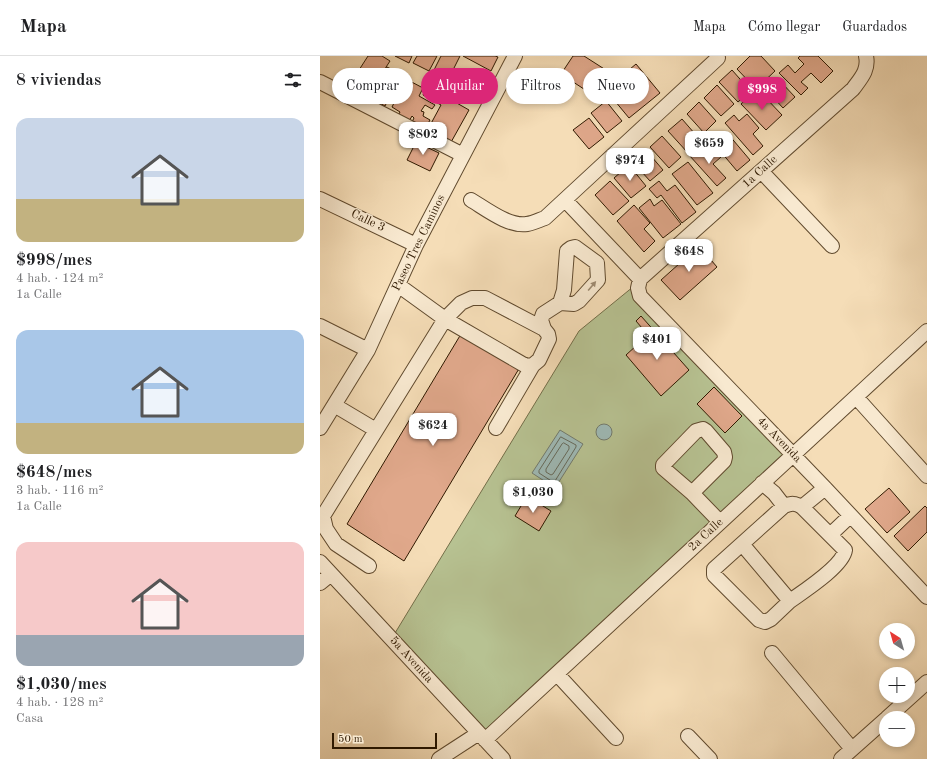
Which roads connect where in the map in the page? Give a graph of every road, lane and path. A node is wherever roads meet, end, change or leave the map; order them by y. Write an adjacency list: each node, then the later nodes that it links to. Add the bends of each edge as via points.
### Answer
1 (515, 56): 5 (street, Paseo Tres Caminos)
2 (718, 58): 9 (street)
3 (870, 59): 6 (street, 1a Calle, via 864,74 853,89)
4 (320, 82): 5 (street)
5 (463, 155): 10 (street, Paseo Tres Caminos)
6 (761, 171): 11 (street); 12 (street, 1a Calle)
7 (320, 199): 10 (street, Calle 3)
8 (471, 200): 9 (street, via 509,222 526,224 545,218)
9 (565, 200): 12 (street)
10 (416, 244): 13 (street, Paseo Tres Caminos)
11 (832, 246)
12 (640, 279): 26 (street, 4a Avenida, via 640,296)
13 (398, 285): 15 (street); 19 (street, Paseo Tres Caminos)
14 (560, 303): 17 (street, via 543,314 541,320)
15 (445, 318): 17 (street, via 461,303 472,298 485,298); 20 (street, via 526,366); 25 (street)
16 (320, 326): 19 (street)
17 (544, 329): 20 (street, via 549,339 539,360)
18 (927, 331): 21 (street, 2a Calle)
19 (368, 350): 22 (street, Paseo Tres Caminos)
20 (533, 365): 24 (street)
21 (856, 397): 26 (street, 2a Calle); 27 (street)
22 (334, 406): 23 (street, Paseo Tres Caminos); 25 (street)
23 (320, 428)
24 (496, 428)
25 (376, 430): 38 (street, via 323,516 326,529 336,544)
26 (793, 454): 28 (street, 2a Calle); 29 (street, 4a Avenida)
27 (927, 476)
28 (762, 483): 31 (street); 34 (street, 2a Calle)
29 (825, 488): 32 (street); 33 (street, 4a Avenida)
30 (692, 493): 30 (street, via 726,457 703,429 696,431 663,468); 34 (street)
31 (784, 506): 32 (street, via 791,503); 36 (street)
32 (802, 507): 35 (street)
33 (850, 516): 35 (street); 41 (street, 4a Avenida)
34 (720, 522): 44 (street, 2a Calle)
35 (831, 534): 42 (street, via 845,550 844,555 837,565)
36 (742, 544): 42 (street); 42 (street, via 714,569 714,575 759,620 765,622)
37 (320, 562): 39 (street, 5a Avenida)
38 (369, 566)
39 (331, 574): 40 (street); 48 (street, 5a Avenida)
40 (320, 583)
41 (927, 598)
42 (790, 602)
43 (772, 653): 51 (street)
44 (557, 674): 48 (street, 2a Calle); 50 (street)
45 (927, 682): 46 (street)
46 (894, 711)
47 (879, 724): 51 (street)
48 (482, 736): 52 (street, 2a Calle); 53 (street, 5a Avenida)
49 (688, 736): 54 (street)
50 (616, 738)
51 (852, 749): 55 (street)
52 (439, 759)
53 (503, 759)
54 (710, 759)
55 (841, 759)

